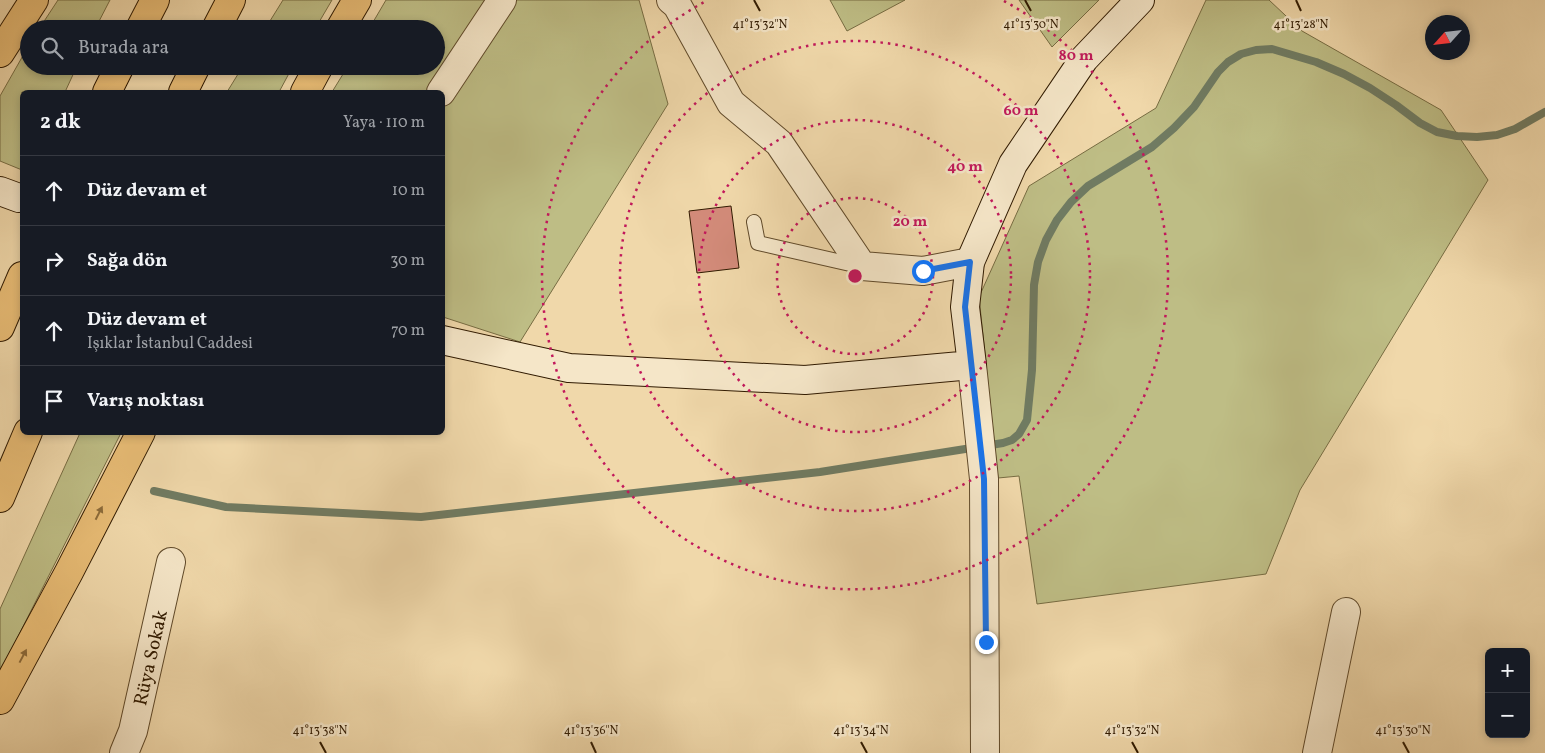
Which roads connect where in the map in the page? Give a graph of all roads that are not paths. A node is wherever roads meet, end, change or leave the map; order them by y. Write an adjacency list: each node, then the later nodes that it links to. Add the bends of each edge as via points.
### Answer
1 (34, 0): 8 (highway)
2 (155, 0): 9 (highway)
3 (231, 0): 10 (highway)
4 (357, 0): 11 (highway)
5 (502, 0): 20 (street)
6 (671, 0): 23 (street, via 730,103 779,143)
7 (1140, 0): 22 (street, via 1084,59 1013,164)
8 (21, 20)
9 (145, 20)
10 (221, 20)
11 (345, 20)
12 (20, 22): 13 (highway)
13 (0, 53)
14 (116, 75): 17 (highway)
15 (192, 75): 18 (highway)
16 (314, 75): 19 (highway)
17 (108, 90)
18 (184, 90)
19 (306, 90)
20 (443, 90)
21 (754, 222): 23 (lane, via 758,243)
22 (970, 262): 23 (street, via 923,271); 27 (street, via 965,307)
23 (862, 266)
24 (20, 281): 25 (highway)
25 (0, 327)
26 (445, 341): 27 (street, via 569,368 805,380)
27 (972, 365): 35 (street, via 984,479)
28 (27, 435): 30 (highway)
29 (139, 435): 33 (highway, one-way to 29)
30 (0, 498)
31 (171, 562): 34 (street, Rüya Sokak, via 133,731)
32 (1346, 612): 36 (street)
33 (0, 700)
34 (124, 753)
35 (985, 753)
36 (1316, 753)

